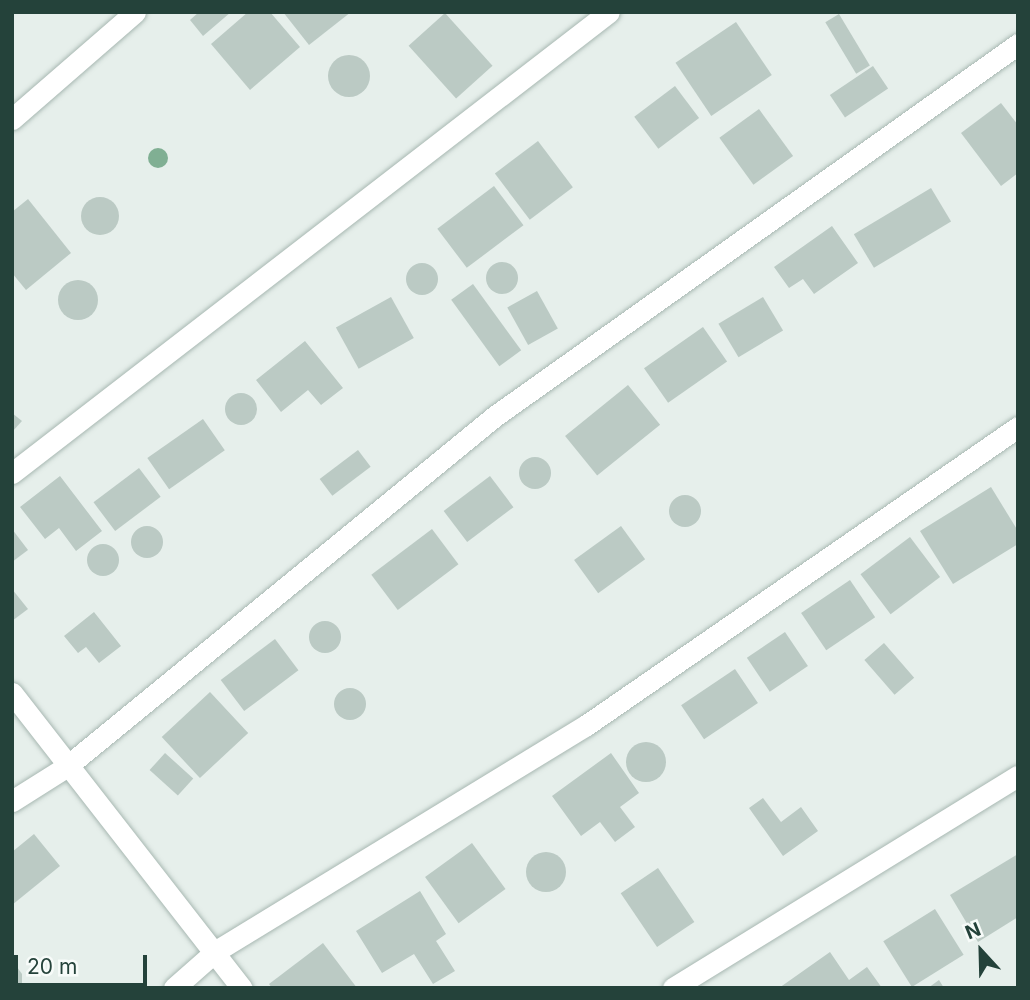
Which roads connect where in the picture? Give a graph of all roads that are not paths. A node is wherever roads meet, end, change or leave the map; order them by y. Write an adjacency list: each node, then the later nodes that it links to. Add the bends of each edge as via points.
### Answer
1 (135, 12): 4 (street)
2 (609, 12): 6 (street)
3 (1018, 44): 8 (street, via 495,416)
4 (12, 119)
5 (1018, 427): 11 (street, via 585,726)
6 (12, 473)
7 (12, 693): 8 (street)
8 (66, 767): 10 (street); 11 (street)
9 (1018, 776): 14 (street)
10 (12, 801)
11 (216, 951): 12 (street); 13 (street)
12 (174, 988)
13 (242, 988)
14 (673, 988)

